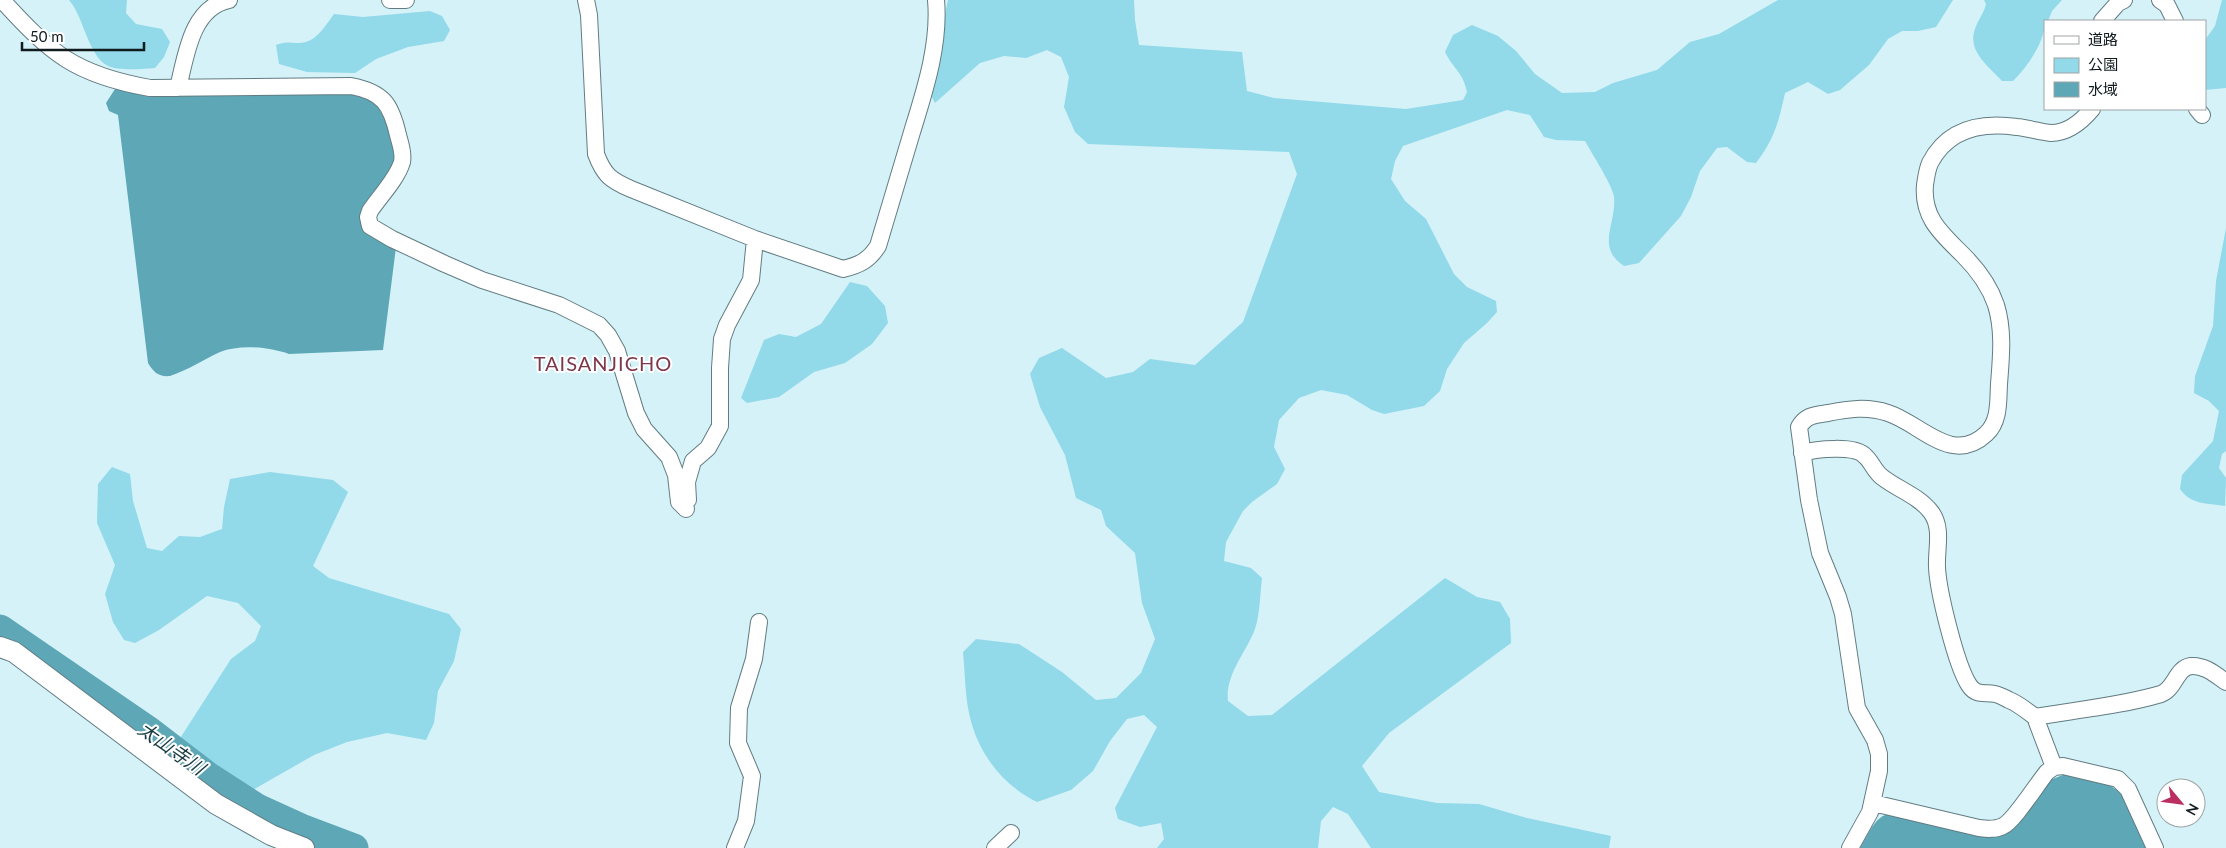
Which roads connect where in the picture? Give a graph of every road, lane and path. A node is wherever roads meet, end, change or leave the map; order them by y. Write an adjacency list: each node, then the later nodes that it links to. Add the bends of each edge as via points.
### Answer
1 (2, 0): 11 (street, via 38,39 76,66 125,84)
2 (229, 0): 11 (street, via 218,2 204,13 194,30)
3 (390, 0): 4 (street)
4 (406, 0)
5 (586, 0): 13 (street, via 596,154 603,172 630,190)
6 (936, 0): 13 (street, via 929,74 878,246 870,258 858,266 843,269)
7 (2124, 0): 9 (street)
8 (2160, 0): 10 (street, via 2167,4)
9 (2103, 20)
10 (2175, 20)
11 (178, 88): 13 (street, via 351,86 368,89 382,99 393,114 402,160 370,211 370,226 445,264 482,280 559,305 598,325 617,351 644,429 669,457 676,475 679,502 686,509 689,470 693,461 708,448 720,426 722,339 751,280)
12 (2091, 110): 14 (street, via 2079,123 2052,133 1996,125 1967,129 1945,142 1930,164 1924,194 1926,209 1934,226 1975,268 1996,305 2002,347 1998,413 1987,433 1977,441 1948,446 1901,418 1886,412 1853,408 1804,420 1799,427)
13 (755, 239)
14 (1802, 453): 18 (street, via 1816,449 1858,451 1865,455 1880,476 1924,504 1932,513 1938,525 1939,585 1963,676 1976,692 2010,700); 20 (street, via 1818,544 1842,614 1857,708 1879,754)
15 (759, 622): 23 (street, via 754,659 739,708 738,743 752,776 746,821)
16 (0, 647): 22 (street, via 14,652 216,804 271,835)
17 (2226, 682): 18 (street, via 2203,668 2191,666 2182,670 2170,689 2163,693)
18 (2034, 717): 19 (street)
19 (2054, 767): 20 (street, via 2012,818 1993,829); 26 (street, via 2074,768 2118,779 2128,789)
20 (1873, 803): 25 (street)
21 (1010, 833): 24 (street)
22 (304, 848)
23 (735, 848)
24 (995, 848)
25 (1850, 848)
26 (2155, 848)

